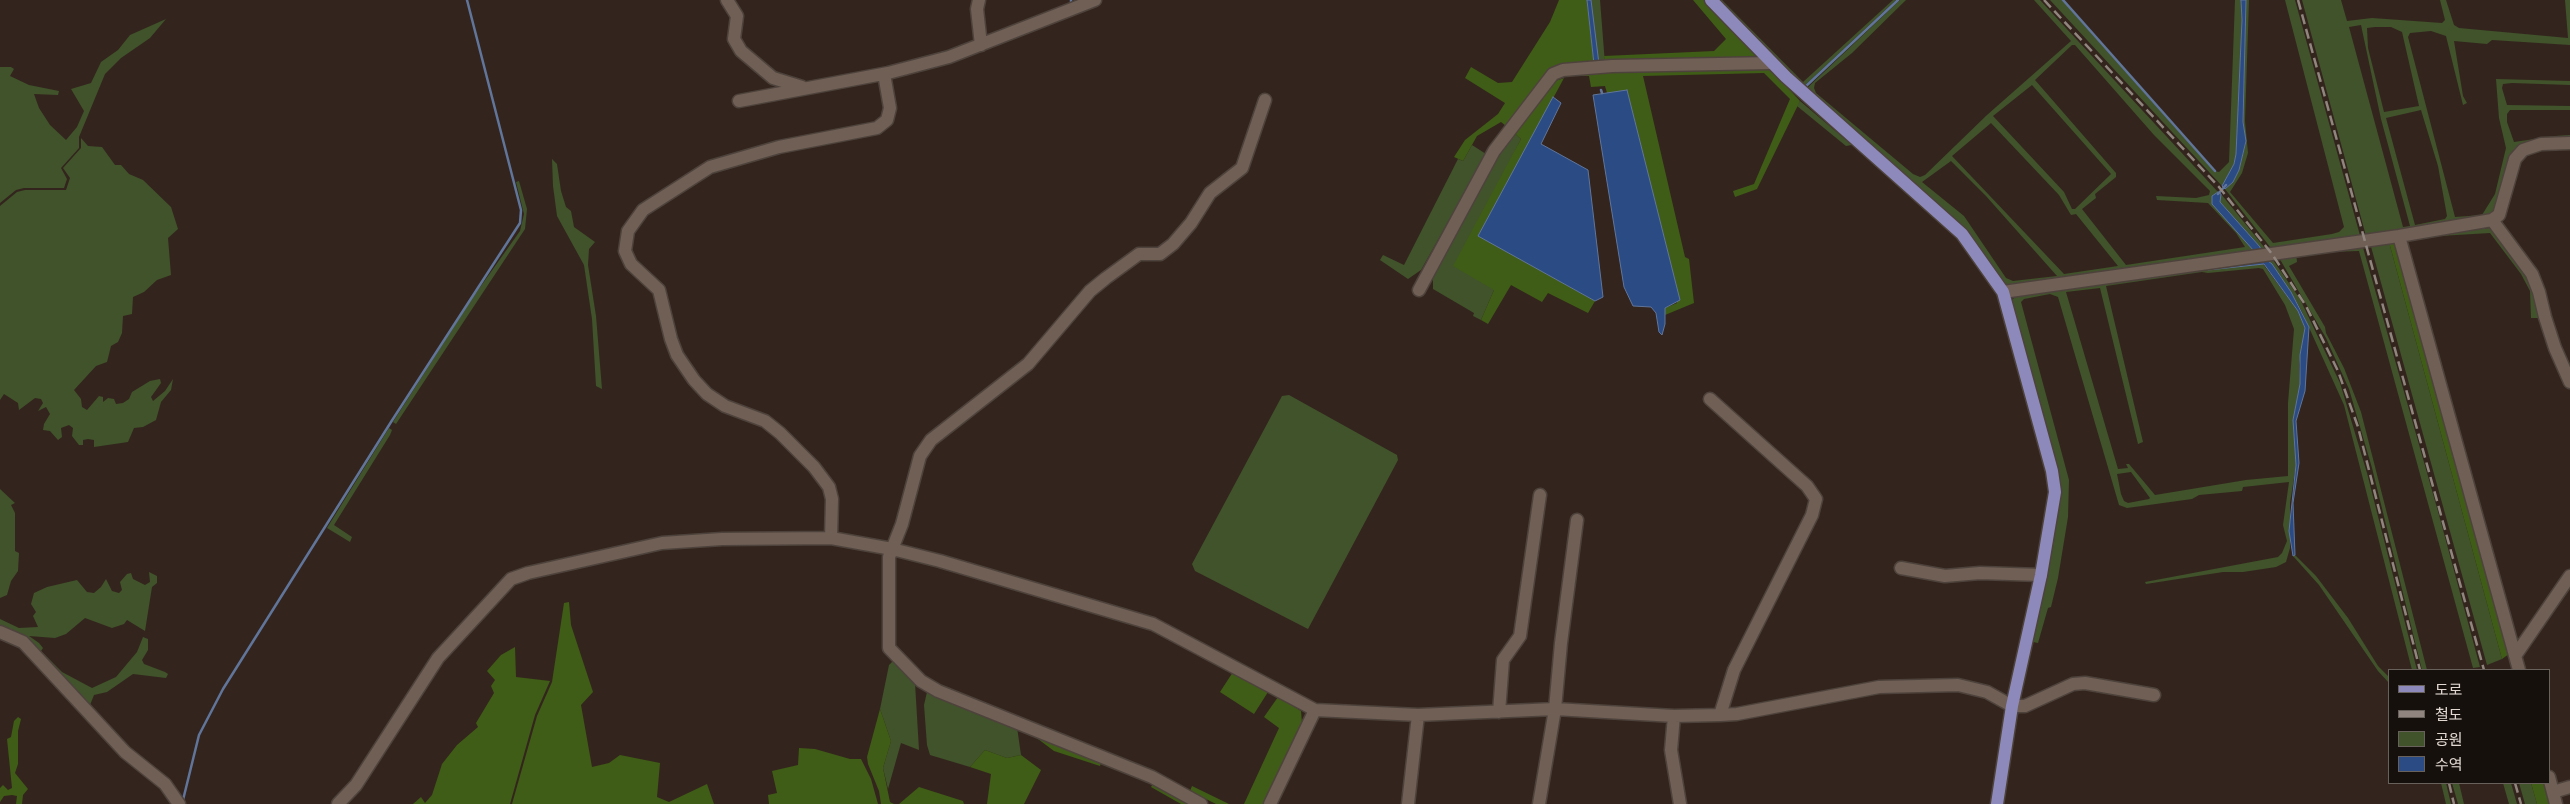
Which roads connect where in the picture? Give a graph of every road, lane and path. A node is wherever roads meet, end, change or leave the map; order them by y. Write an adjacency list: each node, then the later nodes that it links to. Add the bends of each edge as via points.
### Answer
1 (727, 0): 8 (street, via 737,16 734,39 741,51 774,78)
2 (979, 0): 5 (street)
3 (1095, 0): 5 (street)
4 (1711, 0): 6 (main road)
5 (981, 45): 7 (street)
6 (1772, 64): 14 (street, via 1612,66 1563,70 1553,74 1494,151); 15 (main road, via 1962,234)
7 (884, 74): 8 (street); 20 (street, via 890,108 887,120 877,128 778,147 710,167 643,210 628,231 625,251 631,264 658,290 671,339 694,380 725,406 765,421 814,467 829,487 832,499)
8 (806, 88): 10 (street)
9 (1265, 100): 21 (street, via 1242,168 1210,193 1191,224 1173,244 1160,254 1139,254 1106,278 1090,291 1028,364 931,440 920,456)
10 (740, 101)
11 (2570, 144): 12 (street, via 2541,144 2524,150 2515,160 2499,215)
12 (2492, 220): 13 (street); 16 (street, via 2532,274 2544,317)
13 (2399, 236): 15 (street); 26 (street)
14 (1419, 290)
15 (2003, 292): 23 (main road, via 2055,492)
16 (2570, 382)
17 (1710, 399): 34 (street, via 1807,486 1816,498 1812,515 1734,670)
18 (1540, 495): 32 (street, via 1520,636 1504,660)
19 (1577, 520): 31 (street)
20 (831, 538): 21 (street); 40 (street, via 662,543 511,579 438,658 356,785)
21 (892, 549): 30 (street, via 1153,624); 41 (street, via 888,557 887,582 889,648 921,681 938,691 1152,776)
22 (1901, 568): 23 (street, via 1945,576 1980,573)
23 (2041, 575): 29 (main road)
24 (2570, 576): 26 (street)
25 (0, 632): 39 (street, via 23,642 125,752 165,784)
26 (2515, 656): 27 (street)
27 (2519, 669)
28 (2154, 695): 29 (street, via 2085,683 2073,684 2025,706)
29 (2012, 706): 34 (street, via 1987,692 1958,685 1879,688); 46 (main road)
30 (1315, 710): 33 (street); 42 (street)
31 (1555, 710): 32 (street); 35 (street); 44 (street)
32 (1499, 712): 33 (street)
33 (1418, 715): 43 (street)
34 (1720, 715): 35 (street)
35 (1674, 716): 45 (street, via 1671,750)
36 (2550, 781): 38 (street)
37 (2570, 786): 38 (street)
38 (2554, 798)
39 (179, 804)
40 (338, 804)
41 (1200, 804)
42 (1270, 804)
43 (1408, 804)
44 (1539, 804)
45 (1680, 804)
46 (1997, 804)

